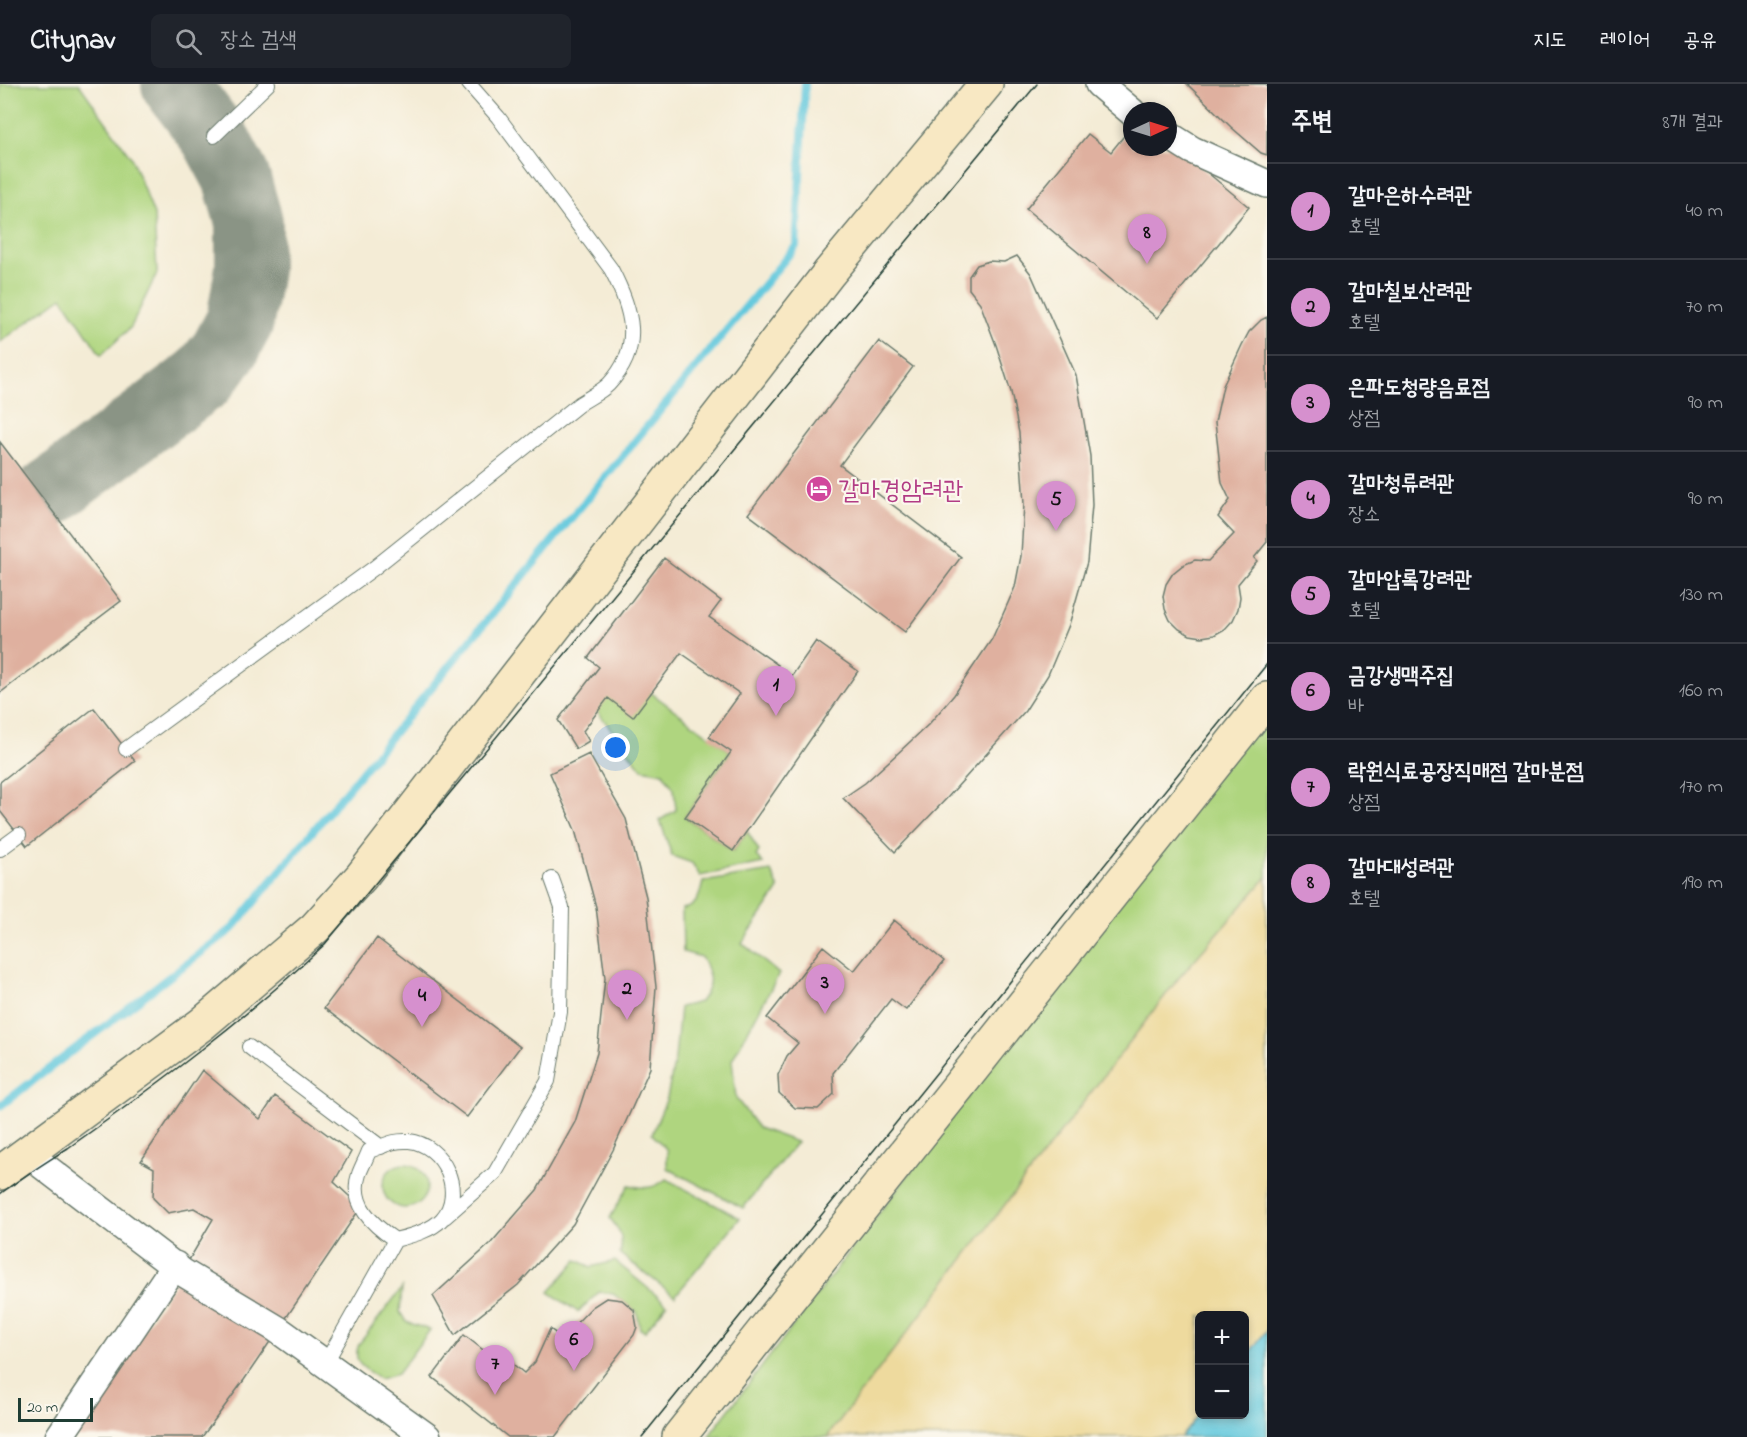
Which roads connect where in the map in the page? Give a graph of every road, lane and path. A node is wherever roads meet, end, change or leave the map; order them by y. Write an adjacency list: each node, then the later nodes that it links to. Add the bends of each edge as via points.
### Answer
1 (268, 84): 6 (lane)
2 (469, 84): 10 (lane, via 498,117 610,269 631,317 625,363 607,386 374,568)
3 (986, 84): 17 (street, via 828,273 361,877 322,919 202,1024)
4 (1099, 84): 5 (street)
5 (1123, 104)
6 (213, 136)
7 (1177, 141): 8 (street)
8 (1267, 183)
9 (1267, 699): 24 (street)
10 (126, 749)
11 (19, 835): 12 (lane)
12 (0, 849)
13 (552, 879): 18 (lane, via 562,907 561,977 560,1012 548,1081 495,1173)
14 (249, 1047): 15 (lane)
15 (381, 1147): 18 (lane, via 388,1142 411,1141 427,1146 439,1156 449,1172 451,1189 449,1206); 19 (lane, via 369,1152 358,1176 361,1207 375,1226)
16 (42, 1165): 20 (street)
17 (0, 1173)
18 (441, 1220): 19 (lane, via 419,1233)
19 (395, 1240): 21 (lane)
20 (175, 1265): 21 (street); 22 (street)
21 (325, 1364): 23 (street)
22 (59, 1437)
23 (428, 1437)
24 (680, 1437)

